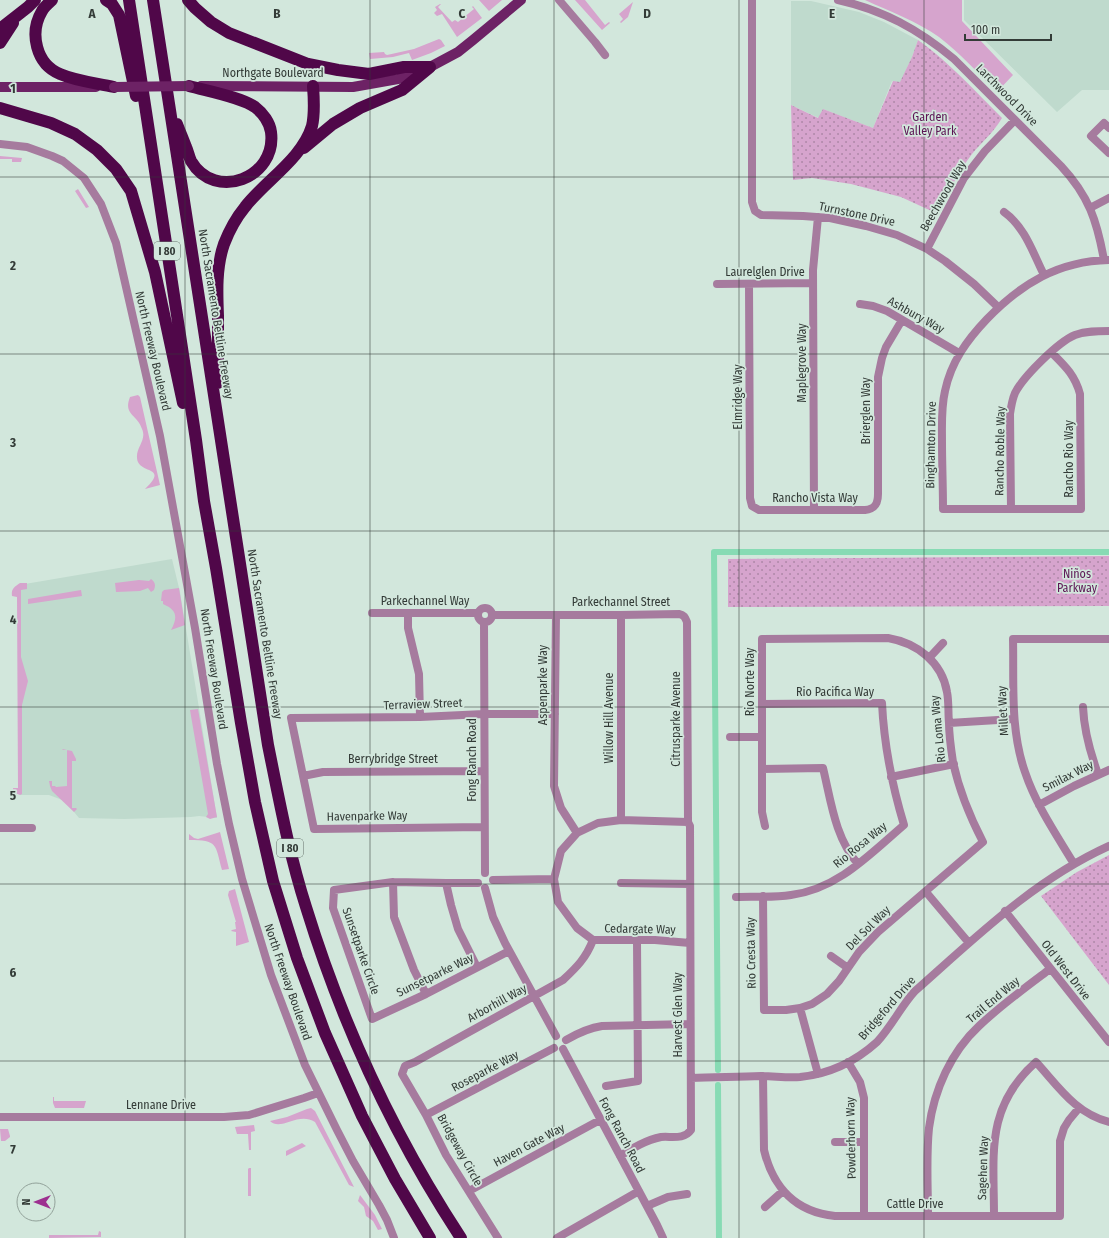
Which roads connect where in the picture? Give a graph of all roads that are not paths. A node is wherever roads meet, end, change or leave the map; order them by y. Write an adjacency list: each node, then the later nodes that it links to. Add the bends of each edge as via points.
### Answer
1 (35, 0): 12 (highway)
2 (52, 0): 20 (highway, via 42,10 36,24 35,39 39,53 47,65 59,74)
3 (106, 0): 32 (highway, via 119,15)
4 (129, 0): 32 (highway, I 80)
5 (153, 0): 21 (highway, North Sacramento Beltline Freeway / I 80)
6 (188, 0): 16 (highway, via 211,22 229,33 308,64 369,74 404,67)
7 (521, 0): 16 (main road, Northgate Boulevard, via 458,52)
8 (559, 0): 15 (street)
9 (752, 0): 31 (street, Turnstone Drive, via 753,208 760,215)
10 (838, 0): 11 (street, Larchwood Drive)
11 (849, 1): 23 (street, Larchwood Drive, via 891,17 932,42 954,59)
12 (18, 16): 13 (highway); 14 (highway)
13 (0, 29)
14 (0, 43)
15 (605, 55)
16 (430, 67): 18 (main road, Northgate Boulevard, via 398,79 374,84); 27 (highway, via 402,90 360,108 333,124)
17 (189, 86): 18 (main road, Northgate Boulevard); 20 (main road, Northgate Boulevard, bridge); 21 (highway, via 245,101 265,116 272,140 270,153 264,164 242,180 227,182 213,180 200,172 191,161)
18 (313, 86): 27 (highway, via 312,125 305,142)
19 (0, 87): 20 (main road, Northgate Boulevard)
20 (114, 87)
21 (169, 105): 45 (highway, North Sacramento Beltline Freeway / I 80)
22 (0, 108): 46 (highway, via 51,123 75,134 97,150 116,169 131,191 155,272)
23 (1015, 120): 29 (street, Larchwood Drive, via 1069,175); 33 (street, Beechwood Way, via 968,173)
24 (1109, 128): 26 (street, via 1104,123 1092,136)
25 (0, 144): 132 (street, North Freeway Boulevard, via 27,147 52,156 63,161 84,178 101,204 116,243 160,436 217,764 237,859 273,980 296,1043)
26 (1109, 154)
27 (294, 156): 45 (highway, via 245,206 224,245 217,289)
28 (1109, 198): 29 (street)
29 (1090, 208): 34 (street, Larchwood Drive)
30 (1004, 212): 35 (street, via 1022,231)
31 (818, 217): 33 (street, Turnstone Drive, via 846,221 897,235); 38 (street, Maplegrove Way)
32 (166, 239): 46 (highway, I 80)
33 (927, 250): 40 (street, Turnstone Drive, via 960,272)
34 (1106, 260): 35 (street, Binghamton Drive, via 1086,262)
35 (1044, 275): 40 (street, Binghamton Drive, via 1016,292)
36 (716, 284): 37 (street, Laurelglen Drive)
37 (750, 284): 38 (street, Laurelglen Drive); 48 (street, Elmridge Way, via 750,498)
38 (813, 284): 51 (street, Maplegrove Way)
39 (860, 304): 41 (street, Ashbury Way, via 878,307)
40 (998, 307): 44 (street, Binghamton Drive, via 972,334)
41 (902, 320): 44 (street, Ashbury Way); 47 (street, Brierglen Way, via 886,347 878,372 878,503)
42 (1109, 331): 43 (street, Rancho Roble Way, via 1077,335 1061,343)
43 (1052, 352): 50 (street, Rancho Roble Way, via 1019,386 1012,402); 50 (street, Rancho Rio Way, via 1070,371 1080,394 1081,509)
44 (959, 353): 49 (street, Binghamton Drive, via 948,378 943,404)
45 (219, 426): 153 (highway, North Sacramento Beltline Freeway / I 80, via 268,745 284,827 306,906 332,985 363,1061 400,1136)
46 (204, 502): 152 (highway, I 80, via 255,802 274,881 295,951 325,1033 362,1116)
47 (875, 506): 51 (street, Rancho Vista Way, via 865,510)
48 (755, 508): 51 (street, Rancho Vista Way)
49 (943, 509): 50 (street, Rancho Rio Way)
50 (1011, 509)
51 (814, 510)
52 (478, 613): 54 (street, Parkechannel Way); 55 (street, via 484,607 490,610); 59 (street, via 480,620)
53 (372, 614): 54 (street, Parkechannel Way)
54 (408, 614): 67 (street, via 408,628 419,674)
55 (492, 615): 56 (street); 59 (street)
56 (556, 615): 57 (street, Parkechannel Street); 66 (street, Aspenparke Way)
57 (621, 615): 58 (street, Parkechannel Street, via 679,614); 81 (street, Willow Hill Avenue)
58 (685, 617): 82 (street, Citrusparke Avenue, via 688,622)
59 (484, 622): 65 (street, Fong Ranch Road)
60 (1109, 639): 69 (street, Millet Way, via 1013,639)
61 (943, 643): 62 (street)
62 (929, 658): 63 (street, Rio Norte Way, via 914,646 888,638 762,639); 70 (street, Rio Loma Way, via 945,683)
63 (762, 704): 72 (street, Rio Norte Way); 79 (street, Rio Pacifica Way, via 882,704)
64 (1083, 707): 77 (street, via 1088,747)
65 (484, 714): 66 (street, Terraview Street); 67 (street, Terraview Street); 76 (street, Fong Ranch Road)
66 (555, 714): 87 (street, Aspenparke Way, via 554,786 560,808)
67 (420, 717): 68 (street, Terraview Street)
68 (292, 718): 78 (street, Havenparke Way)
69 (1014, 719): 70 (street); 80 (street, Millet Way, via 1022,764)
70 (949, 723): 73 (street, Rio Loma Way)
71 (730, 737): 72 (street)
72 (762, 737): 74 (street, Rio Norte Way)
73 (954, 764): 79 (street); 88 (street, Rio Loma Way, via 961,793)
74 (762, 768): 83 (street, Rio Norte Way, via 762,812); 90 (street, via 823,768 839,832 847,850)
75 (1109, 770): 77 (street, Smilax Way)
76 (484, 771): 78 (street, Berrybridge Street, via 323,772); 84 (street, Fong Ranch Road)
77 (1098, 774): 80 (street, Smilax Way)
78 (304, 776): 84 (street, Havenparke Way, via 314,829)
79 (891, 777): 90 (street, Rio Rosa Way, via 904,825)
80 (1039, 805): 91 (street, Millet Way)
81 (621, 820): 82 (street); 87 (street, via 598,823)
82 (688, 822): 99 (street, Harvest Glen Way)
83 (765, 826)
84 (484, 827): 92 (street, Fong Ranch Road)
85 (0, 828): 86 (street)
86 (32, 828)
87 (577, 833): 93 (street, via 561,851)
88 (983, 842): 101 (street, Del Sol Way)
89 (1109, 846): 91 (street, Bridgeford Drive)
90 (858, 864): 102 (street, Rio Rosa Way, via 837,880 814,890 790,896)
91 (1074, 864): 104 (street, Bridgeford Drive)
92 (485, 873): 94 (street); 97 (street, via 479,878)
93 (554, 879): 94 (street); 105 (street, Cedargate Way, via 558,902 577,928)
94 (493, 880): 100 (street, via 490,887)
95 (393, 882): 96 (street); 114 (street, via 394,917); 118 (street, Sunsetparke Circle, via 334,890 333,908)
96 (446, 883): 97 (street); 111 (street, via 458,929)
97 (478, 883): 100 (street)
98 (620, 883): 99 (street)
99 (690, 884): 107 (street, Harvest Glen Way)
100 (485, 888): 109 (street, via 493,917)
101 (926, 892): 108 (street); 112 (street, Del Sol Way, via 878,932)
102 (763, 896): 103 (street, Rio Rosa Way); 117 (street, Rio Cresta Way)
103 (736, 897)
104 (1005, 912): 108 (street, Bridgeford Drive); 113 (street, Old West Drive)
105 (593, 940): 106 (street, Cedargate Way); 115 (street, Arborhill Way, via 579,966 563,980)
106 (637, 941): 107 (street, Cedargate Way); 120 (street)
107 (690, 943): 119 (street, Harvest Glen Way)
108 (969, 943): 126 (street, Bridgeford Drive, via 912,994 876,1042)
109 (509, 951): 111 (street, Sunsetparke Way); 115 (street)
110 (831, 956): 112 (street)
111 (477, 967): 114 (street, Sunsetparke Way)
112 (848, 968): 116 (street, Del Sol Way, via 827,994)
113 (1050, 969): 123 (street, Old West Drive); 148 (street, Trail End Way, via 978,1026 959,1050 944,1076 929,1128)
114 (426, 994): 118 (street, Sunsetparke Way)
115 (534, 996): 121 (street); 127 (street, Arborhill Way, via 405,1066)
116 (800, 1008): 117 (street, Del Sol Way); 128 (street)
117 (764, 1010)
118 (372, 1018)
119 (690, 1024): 120 (street); 130 (street, Harvest Glen Way)
120 (638, 1026): 122 (street, via 602,1026 581,1032); 131 (street, via 638,1081)
121 (556, 1036): 122 (street, via 562,1036); 124 (street, via 552,1042)
122 (566, 1040): 125 (street)
123 (1109, 1042)
124 (554, 1048): 125 (street); 134 (street, Roseparke Way)
125 (563, 1049): 136 (street, Fong Ranch Road)
126 (848, 1062): 128 (street, Bridgeford Drive); 139 (street, Powderhorn Way, via 860,1082 864,1098)
127 (402, 1074): 134 (street, Bridgeway Circle)
128 (818, 1074): 129 (street, Bridgeford Drive, via 800,1077)
129 (763, 1076): 130 (street, Bridgeford Drive); 143 (street, Cattle Drive, via 764,1150 771,1173)
130 (691, 1078): 140 (street, Harvest Glen Way, via 691,1130 688,1134 651,1140)
131 (606, 1086)
132 (318, 1092): 135 (street, Lennane Drive, via 249,1115); 151 (street, North Freeway Boulevard, via 385,1215)
133 (1078, 1108): 137 (street, Sagehen Way); 149 (street, Cattle Drive, via 1064,1128 1060,1141 1060,1216); 149 (street, Sagehen Way, via 1036,1062 1020,1078 1002,1109 995,1132)
134 (426, 1115): 141 (street, Bridgeway Circle, via 446,1155)
135 (0, 1117)
136 (600, 1120): 140 (street, Fong Ranch Road); 141 (street, Haven Gate Way)
137 (1109, 1122)
138 (835, 1142): 139 (street)
139 (864, 1142): 147 (street, Powderhorn Way)
140 (620, 1156): 142 (street, Fong Ranch Road)
141 (469, 1191): 154 (street, Bridgeway Circle)
142 (639, 1191): 145 (street, Fong Ranch Road); 155 (street)
143 (783, 1191): 146 (street); 147 (street, Cattle Drive, via 798,1203 816,1212 835,1216)
144 (687, 1194): 145 (street, via 668,1197)
145 (647, 1206): 150 (street, Fong Ranch Road)
146 (766, 1207)
147 (864, 1216): 148 (street, Cattle Drive)
148 (928, 1216): 149 (street, Cattle Drive)
149 (994, 1216)
150 (663, 1236)
151 (394, 1238)
152 (430, 1238)
153 (461, 1238)
154 (498, 1238)
155 (557, 1238)

